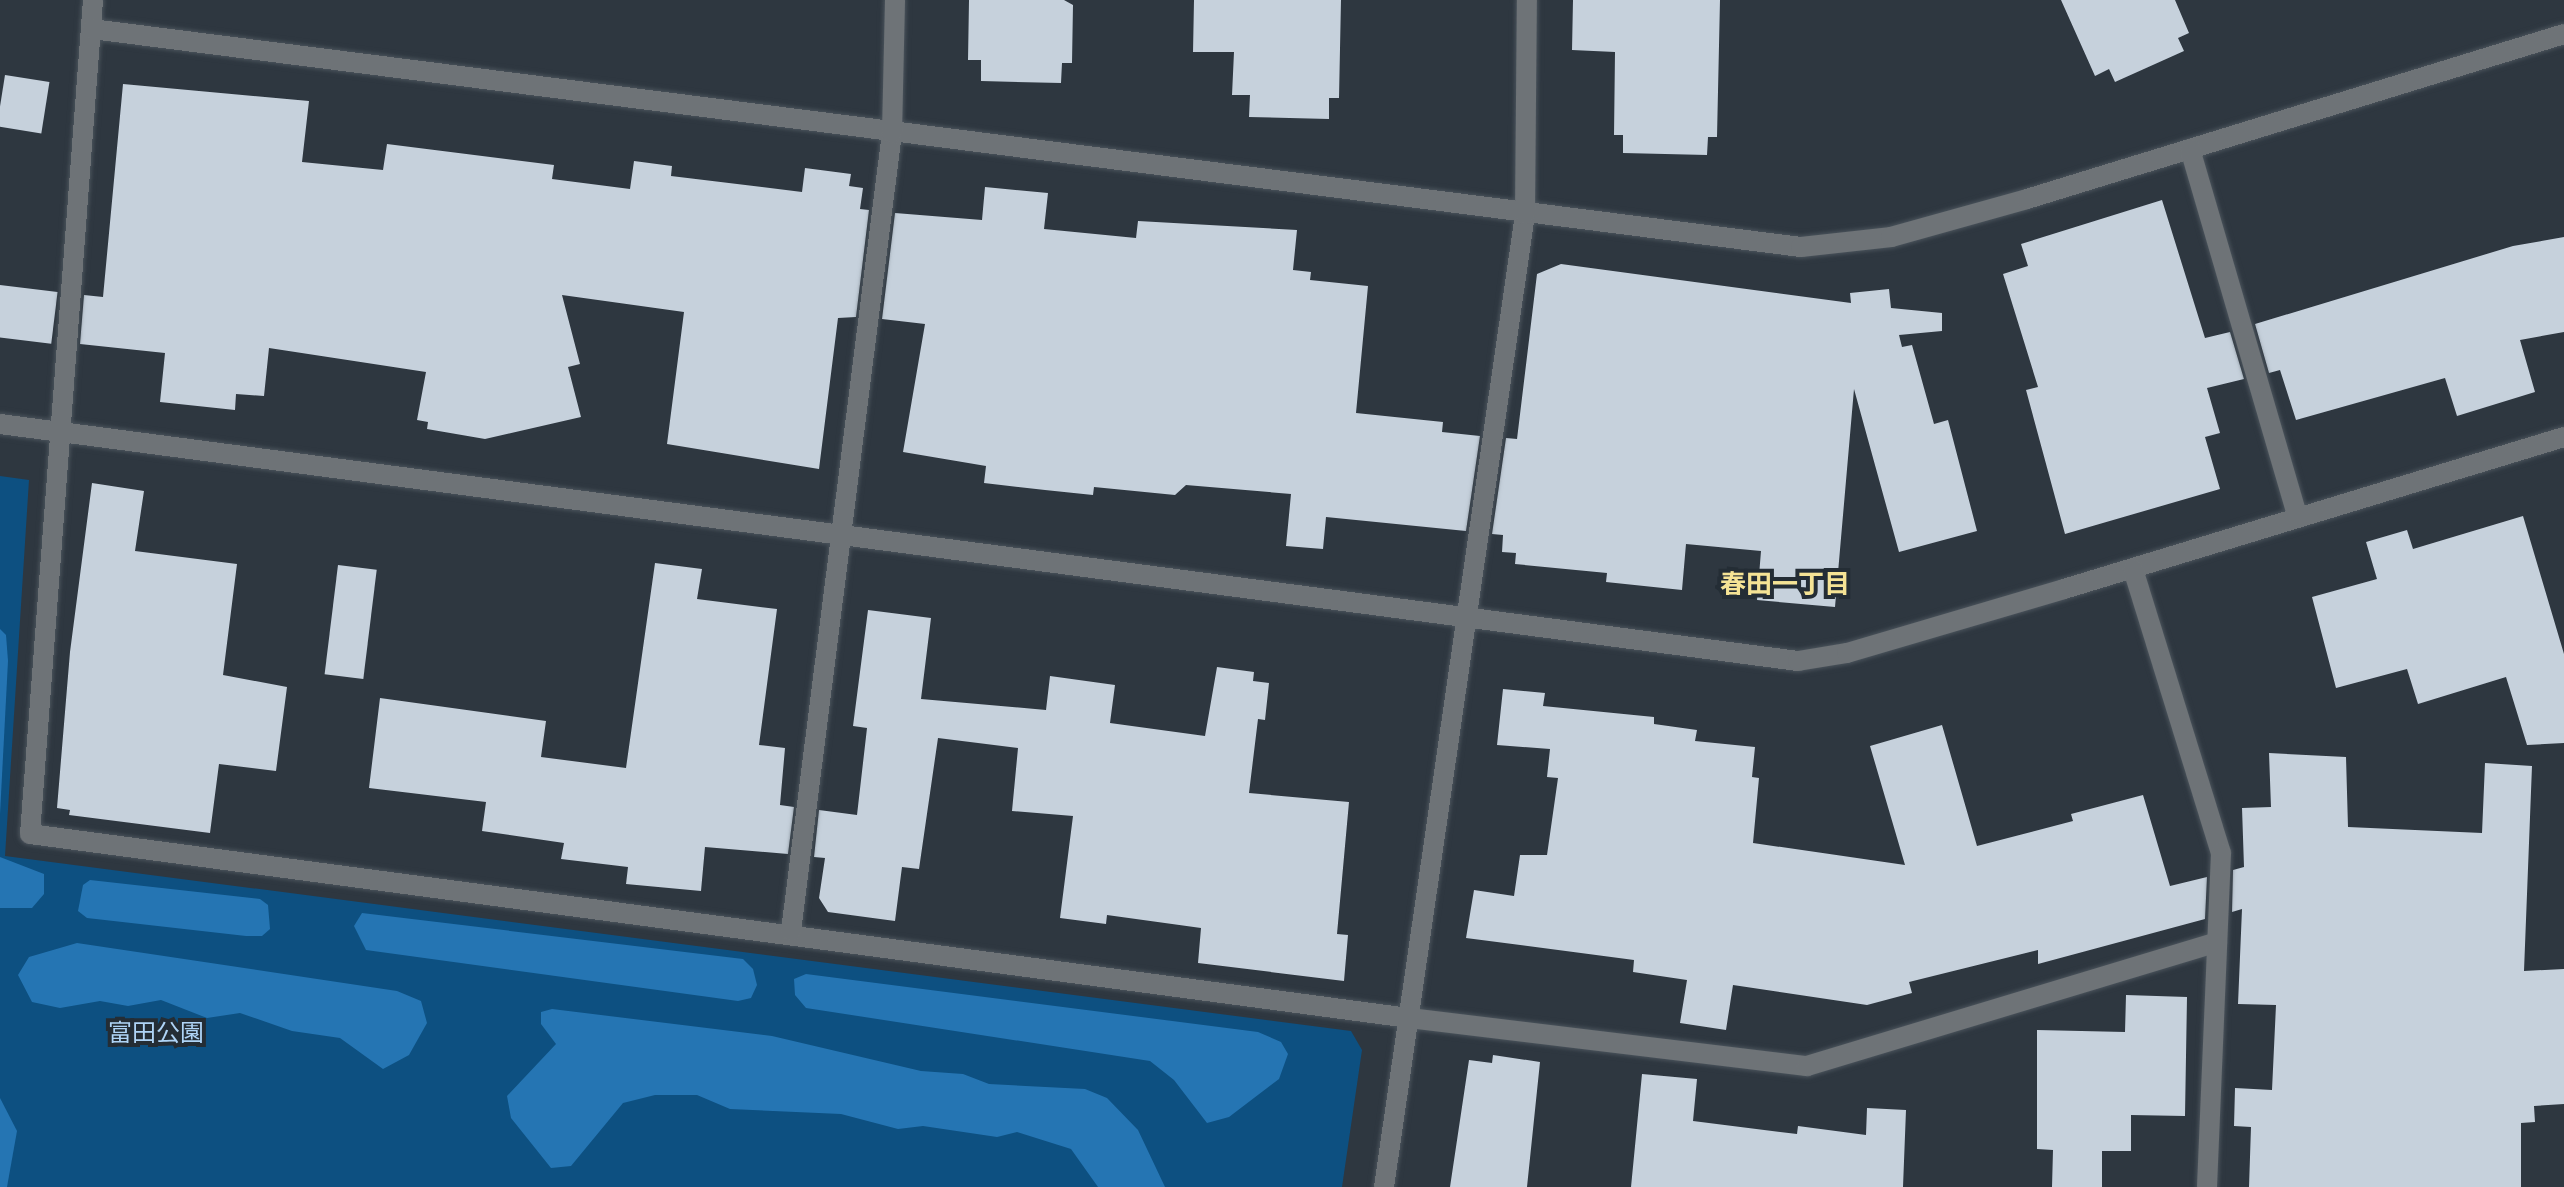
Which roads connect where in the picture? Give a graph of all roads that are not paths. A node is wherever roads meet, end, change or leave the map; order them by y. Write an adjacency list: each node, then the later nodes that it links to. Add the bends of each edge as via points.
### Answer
1 (93, 0): 4 (street)
2 (895, 0): 6 (street)
3 (1527, 0): 8 (street)
4 (92, 29): 6 (street); 10 (street)
5 (2564, 34): 7 (street)
6 (892, 133): 8 (street); 13 (street)
7 (2190, 149): 8 (street, via 1891,237 1801,247); 12 (street)
8 (1525, 214): 15 (street)
9 (0, 424): 10 (street)
10 (60, 433): 13 (street); 16 (street, via 30,834)
11 (2562, 445): 12 (street)
12 (2297, 516): 14 (street)
13 (842, 534): 15 (street); 16 (street)
14 (2133, 569): 15 (street, via 1847,653 1798,661); 17 (street, via 2221,853)
15 (1467, 620): 18 (street)
16 (791, 931): 18 (street)
17 (2217, 942): 18 (street, via 1807,1066); 20 (street)
18 (1409, 1018): 19 (street)
19 (1384, 1187)
20 (2207, 1187)

